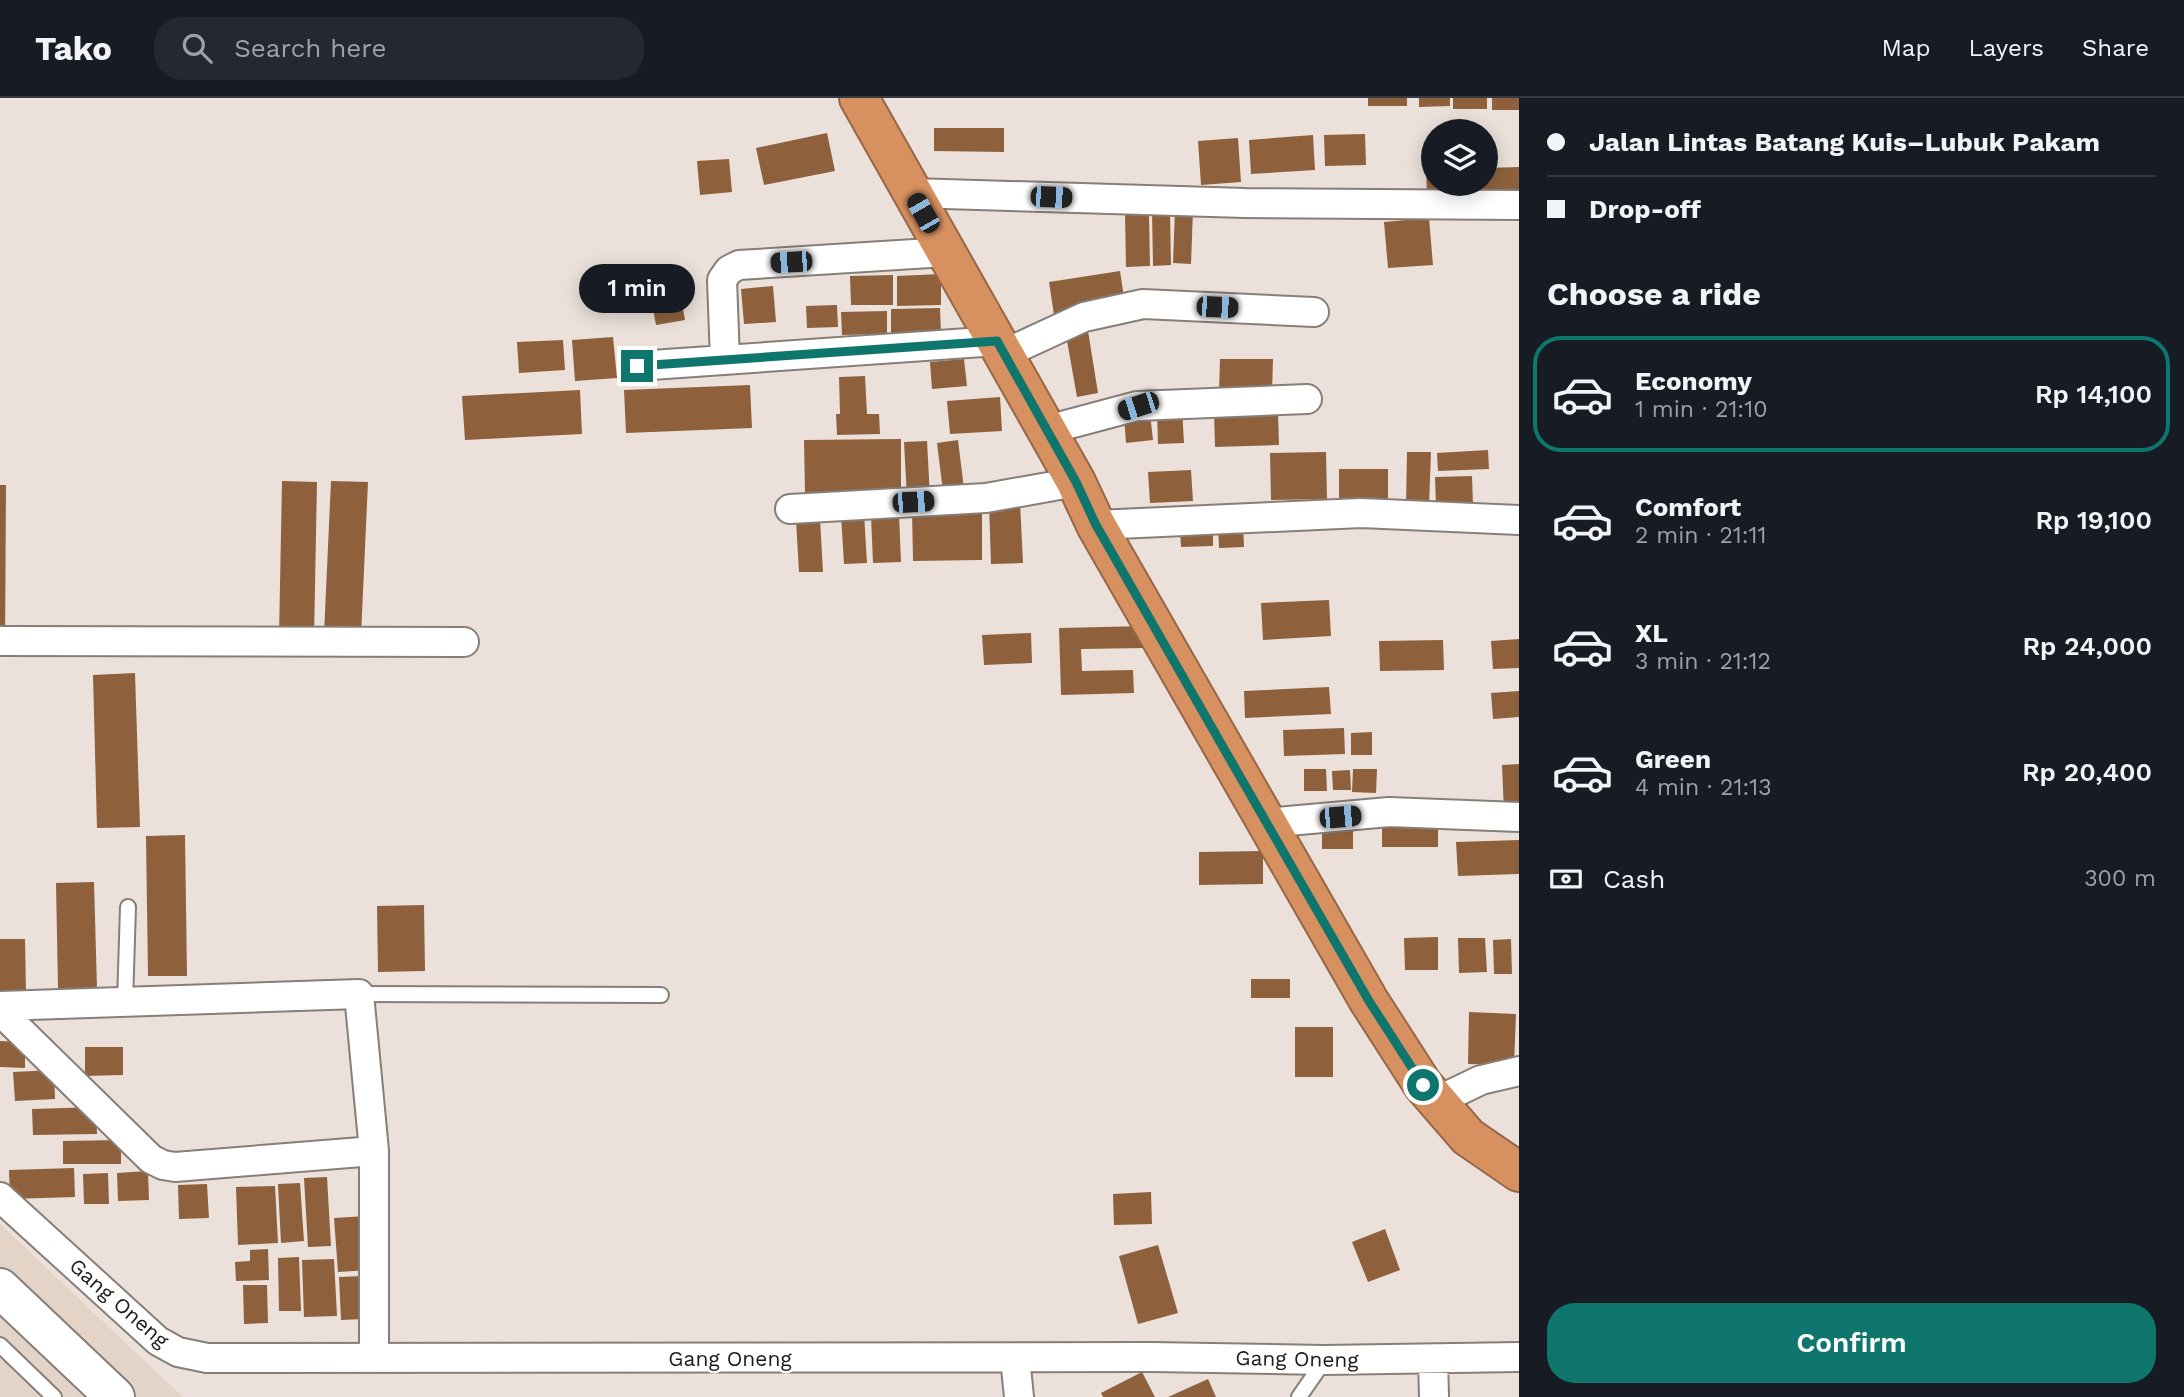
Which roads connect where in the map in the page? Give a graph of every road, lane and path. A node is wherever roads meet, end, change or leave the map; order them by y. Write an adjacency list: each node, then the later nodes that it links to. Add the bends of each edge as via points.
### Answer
1 (859, 98): 2 (highway)
2 (912, 193): 3 (street); 4 (highway)
3 (1519, 205)
4 (946, 252): 6 (highway); 7 (street, via 739,265 722,280)
5 (1314, 312): 6 (street, via 1143,304 1084,317)
6 (1000, 347): 7 (street); 10 (highway)
7 (725, 360): 8 (street)
8 (637, 366)
9 (1307, 399): 10 (street, via 1138,406)
10 (1047, 430): 11 (highway)
11 (1076, 482): 12 (street, via 986,498); 14 (highway)
12 (790, 509)
13 (1519, 520): 14 (street, via 1361,513)
14 (1096, 525): 18 (highway)
15 (0, 640): 16 (street)
16 (464, 642)
17 (1519, 817): 18 (street, via 1389,813)
18 (1266, 823): 25 (highway, via 1369,1001)
19 (128, 907): 22 (lane)
20 (359, 994): 21 (lane); 22 (street); 26 (street)
21 (662, 995)
22 (125, 1002): 23 (street)
23 (0, 1009): 26 (street, via 151,1159 163,1165)
24 (1519, 1071): 25 (street, via 1481,1080)
25 (1437, 1101): 27 (highway, via 1468,1137)
26 (374, 1151): 31 (street)
27 (1519, 1172)
28 (0, 1197): 31 (street, Gang Oneng, via 158,1342 178,1352 207,1358)
29 (0, 1288): 37 (street)
30 (0, 1345): 36 (lane)
31 (374, 1357): 33 (street, Gang Oneng)
32 (1519, 1357): 34 (street, Gang Oneng)
33 (1015, 1358): 35 (street, Gang Oneng); 38 (street)
34 (1433, 1359): 35 (street, Gang Oneng); 40 (street)
35 (1324, 1360): 39 (lane)
36 (54, 1397)
37 (115, 1397)
38 (1019, 1397)
39 (1299, 1397)
40 (1434, 1397)

